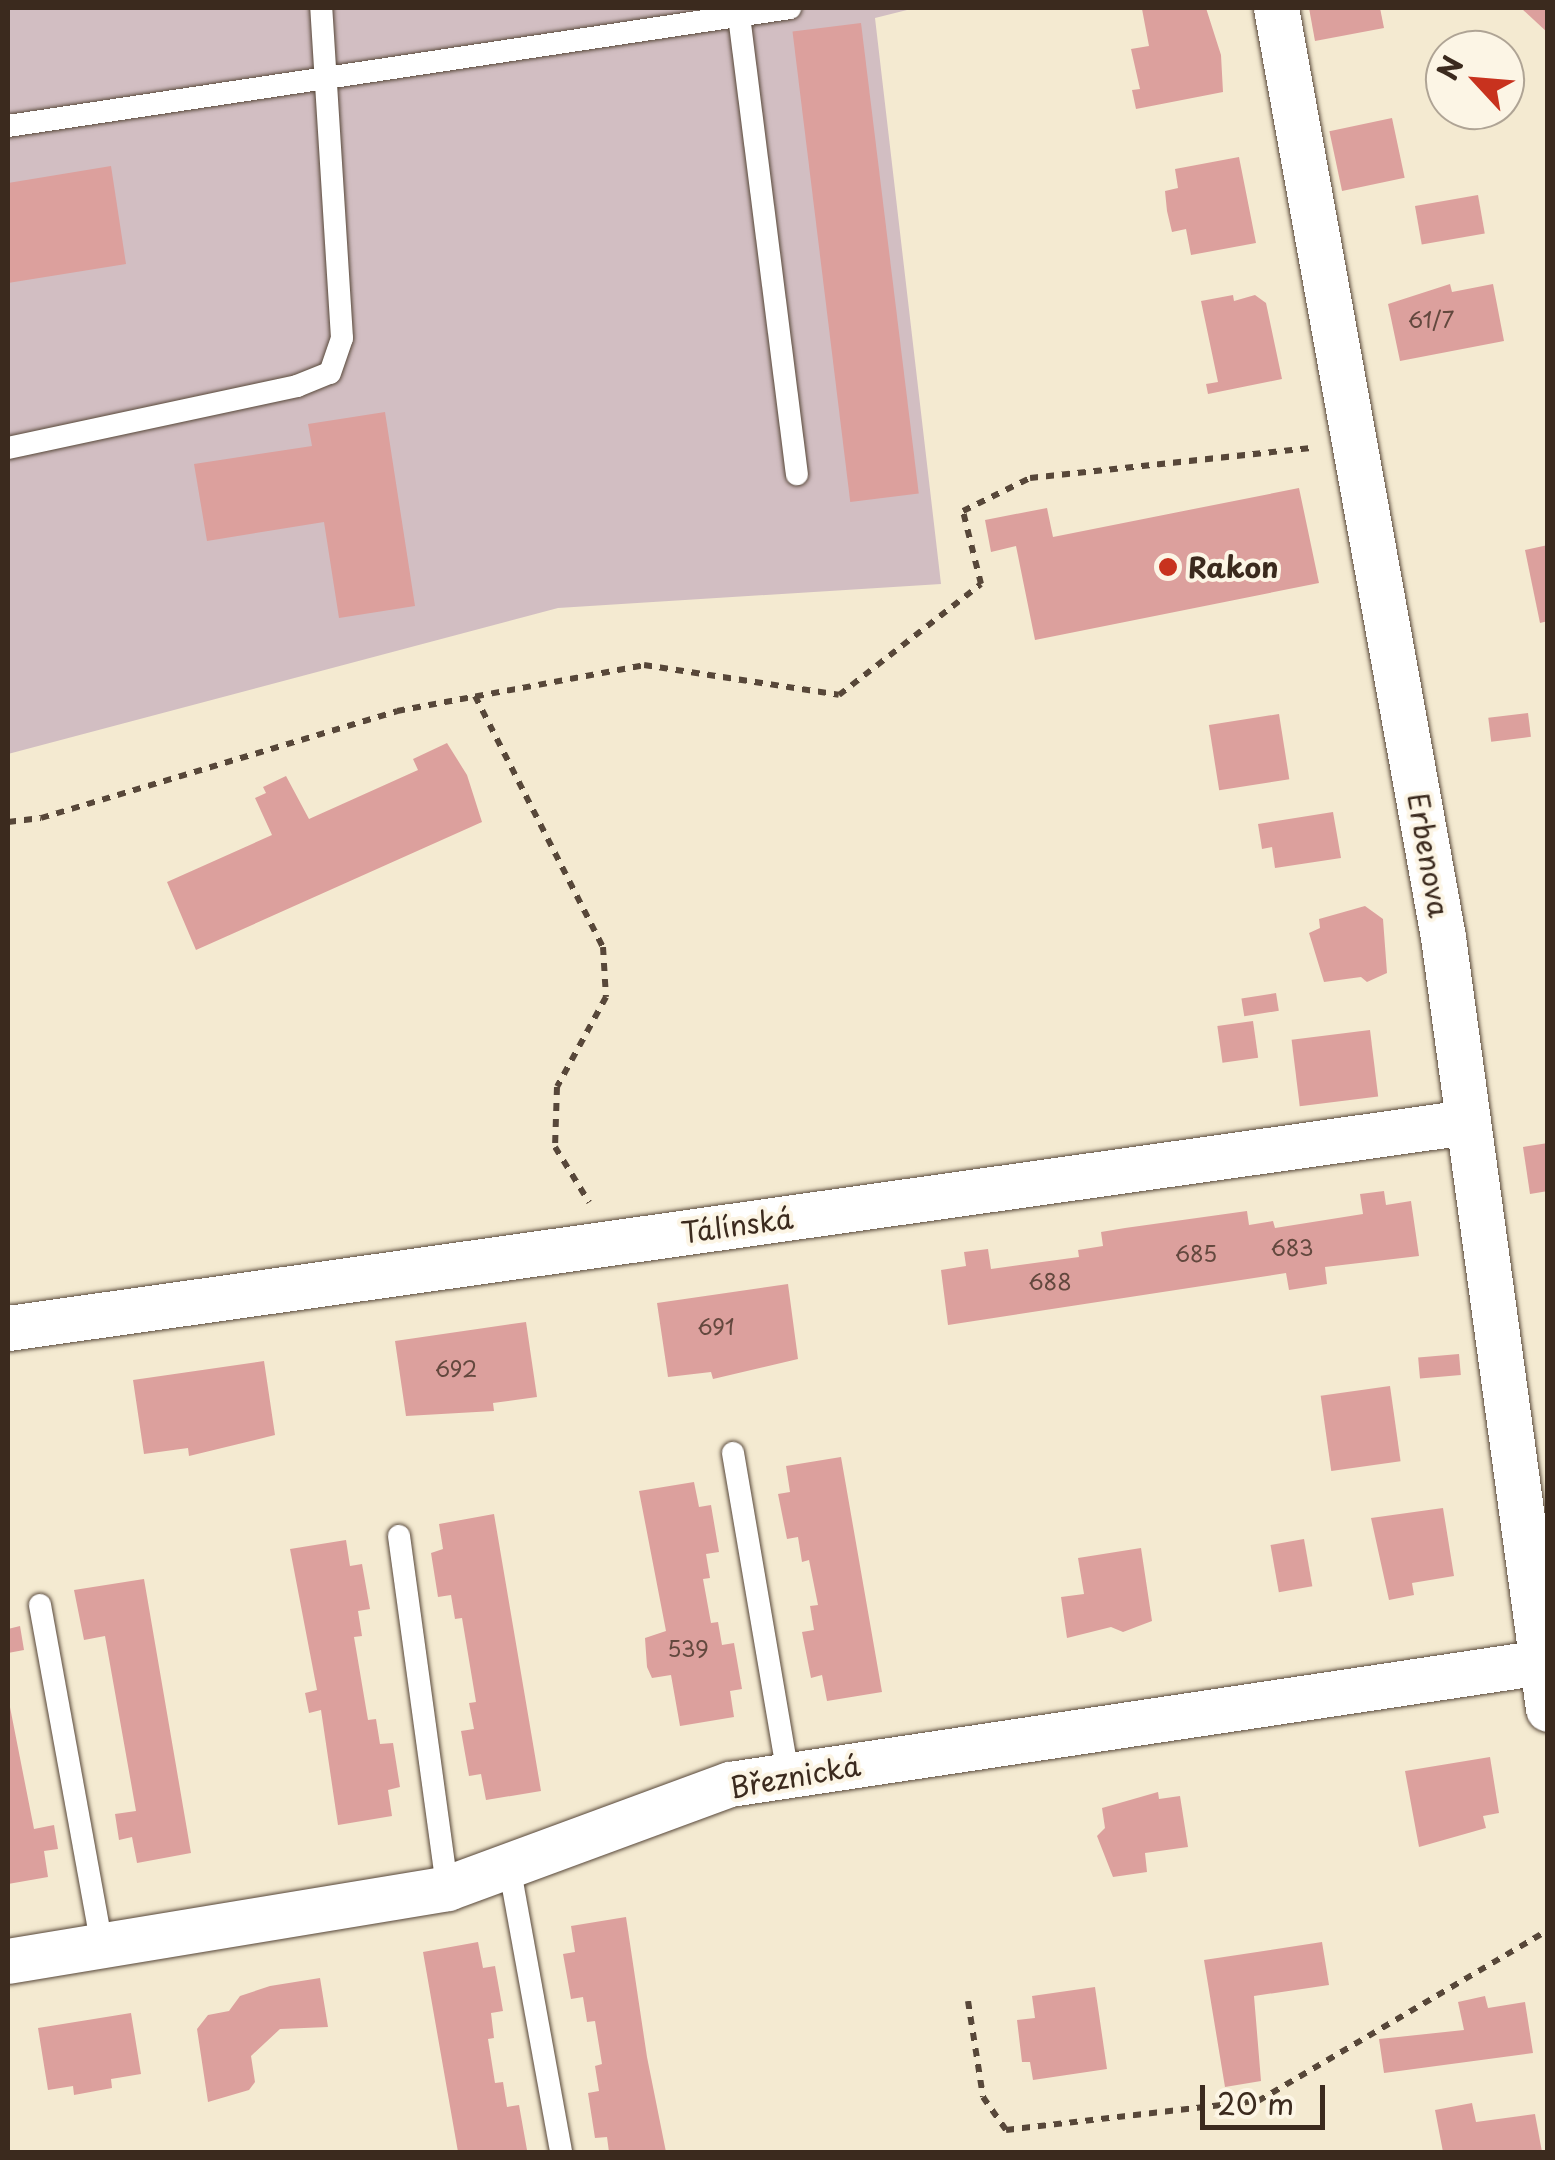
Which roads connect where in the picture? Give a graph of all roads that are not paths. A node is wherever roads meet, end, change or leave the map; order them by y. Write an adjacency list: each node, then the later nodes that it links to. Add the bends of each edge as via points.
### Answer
1 (320, 8): 5 (lane)
2 (790, 8): 4 (lane)
3 (1276, 8): 9 (street, Erbenova, via 1358,444)
4 (739, 11): 5 (lane); 8 (lane)
5 (326, 78): 6 (lane); 7 (lane, via 342,338 330,372 298,386)
6 (8, 126)
7 (8, 448)
8 (798, 474)
9 (1467, 1122): 10 (street, Tálínská); 14 (street, Erbenova)
10 (8, 1328)
11 (732, 1454): 16 (lane)
12 (399, 1536): 18 (lane)
13 (40, 1605): 19 (lane)
14 (1543, 1660): 15 (street, Erbenova); 16 (street, Březnická)
15 (1548, 1709)
16 (788, 1775): 17 (street, Březnická, via 730,1784)
17 (509, 1865): 18 (street, Březnická); 21 (lane)
18 (448, 1888): 19 (street, Březnická)
19 (102, 1945): 20 (street, Březnická)
20 (8, 1961)
21 (561, 2152)

